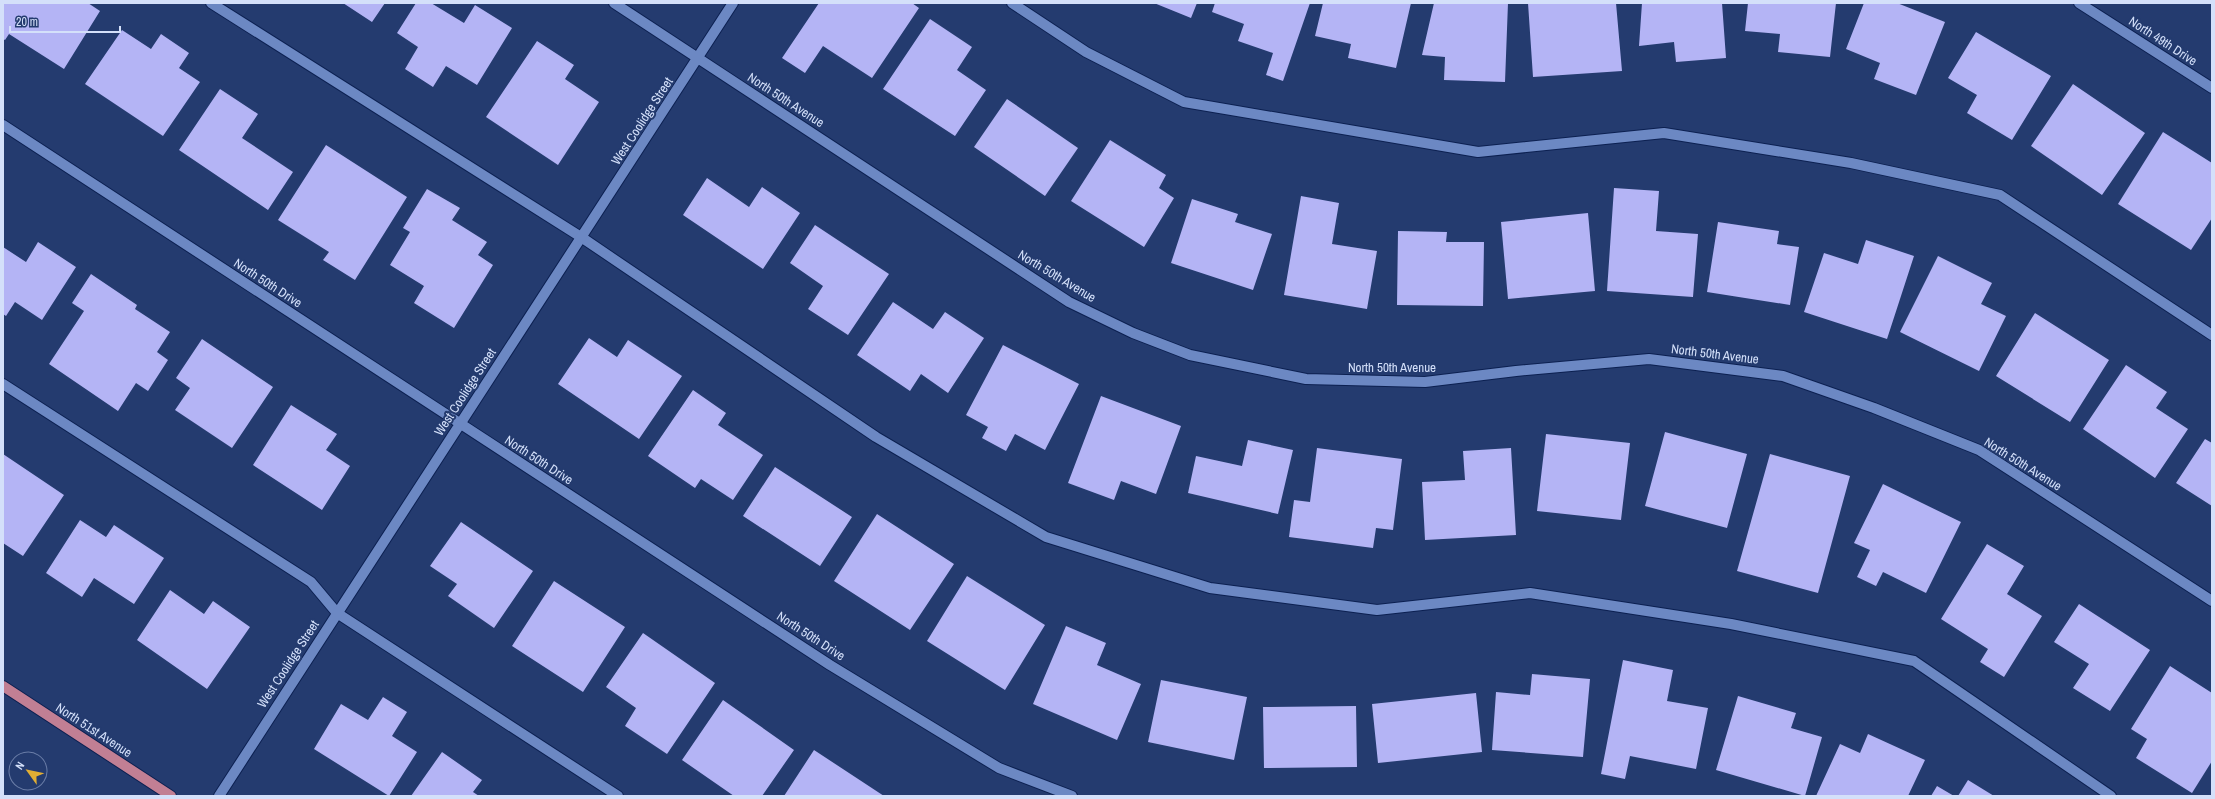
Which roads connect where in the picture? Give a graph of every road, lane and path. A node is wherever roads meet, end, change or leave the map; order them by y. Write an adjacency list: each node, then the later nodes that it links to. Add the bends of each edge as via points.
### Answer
1 (211, 3): 9 (street)
2 (614, 3): 6 (street, North 50th Avenue)
3 (733, 3): 6 (street, West Coolidge Street)
4 (1012, 3): 10 (street, via 1086,52 1184,102 1478,152 1664,133 1851,163 2000,195)
5 (2079, 3): 7 (street, North 49th Drive)
6 (698, 58): 9 (street, West Coolidge Street); 13 (street, North 50th Avenue, via 1069,302 1134,333 1190,355 1306,379 1425,382 1649,359 1783,376 1874,408 1979,450)
7 (2212, 88)
8 (3, 125): 12 (street, North 50th Drive)
9 (581, 237): 12 (street, West Coolidge Street); 20 (street, via 876,437 1046,537 1210,588 1377,610 1530,593 1731,624 1914,662)
10 (2212, 335)
11 (3, 384): 14 (street, via 311,582)
12 (460, 424): 14 (street, West Coolidge Street); 19 (street, North 50th Drive, via 830,664 992,764)
13 (2212, 601)
14 (337, 613): 17 (street, West Coolidge Street); 18 (street)
15 (3, 686): 16 (main road, North 51st Avenue)
16 (171, 796)
17 (219, 796)
18 (618, 796)
19 (1072, 796)
20 (2111, 796)

